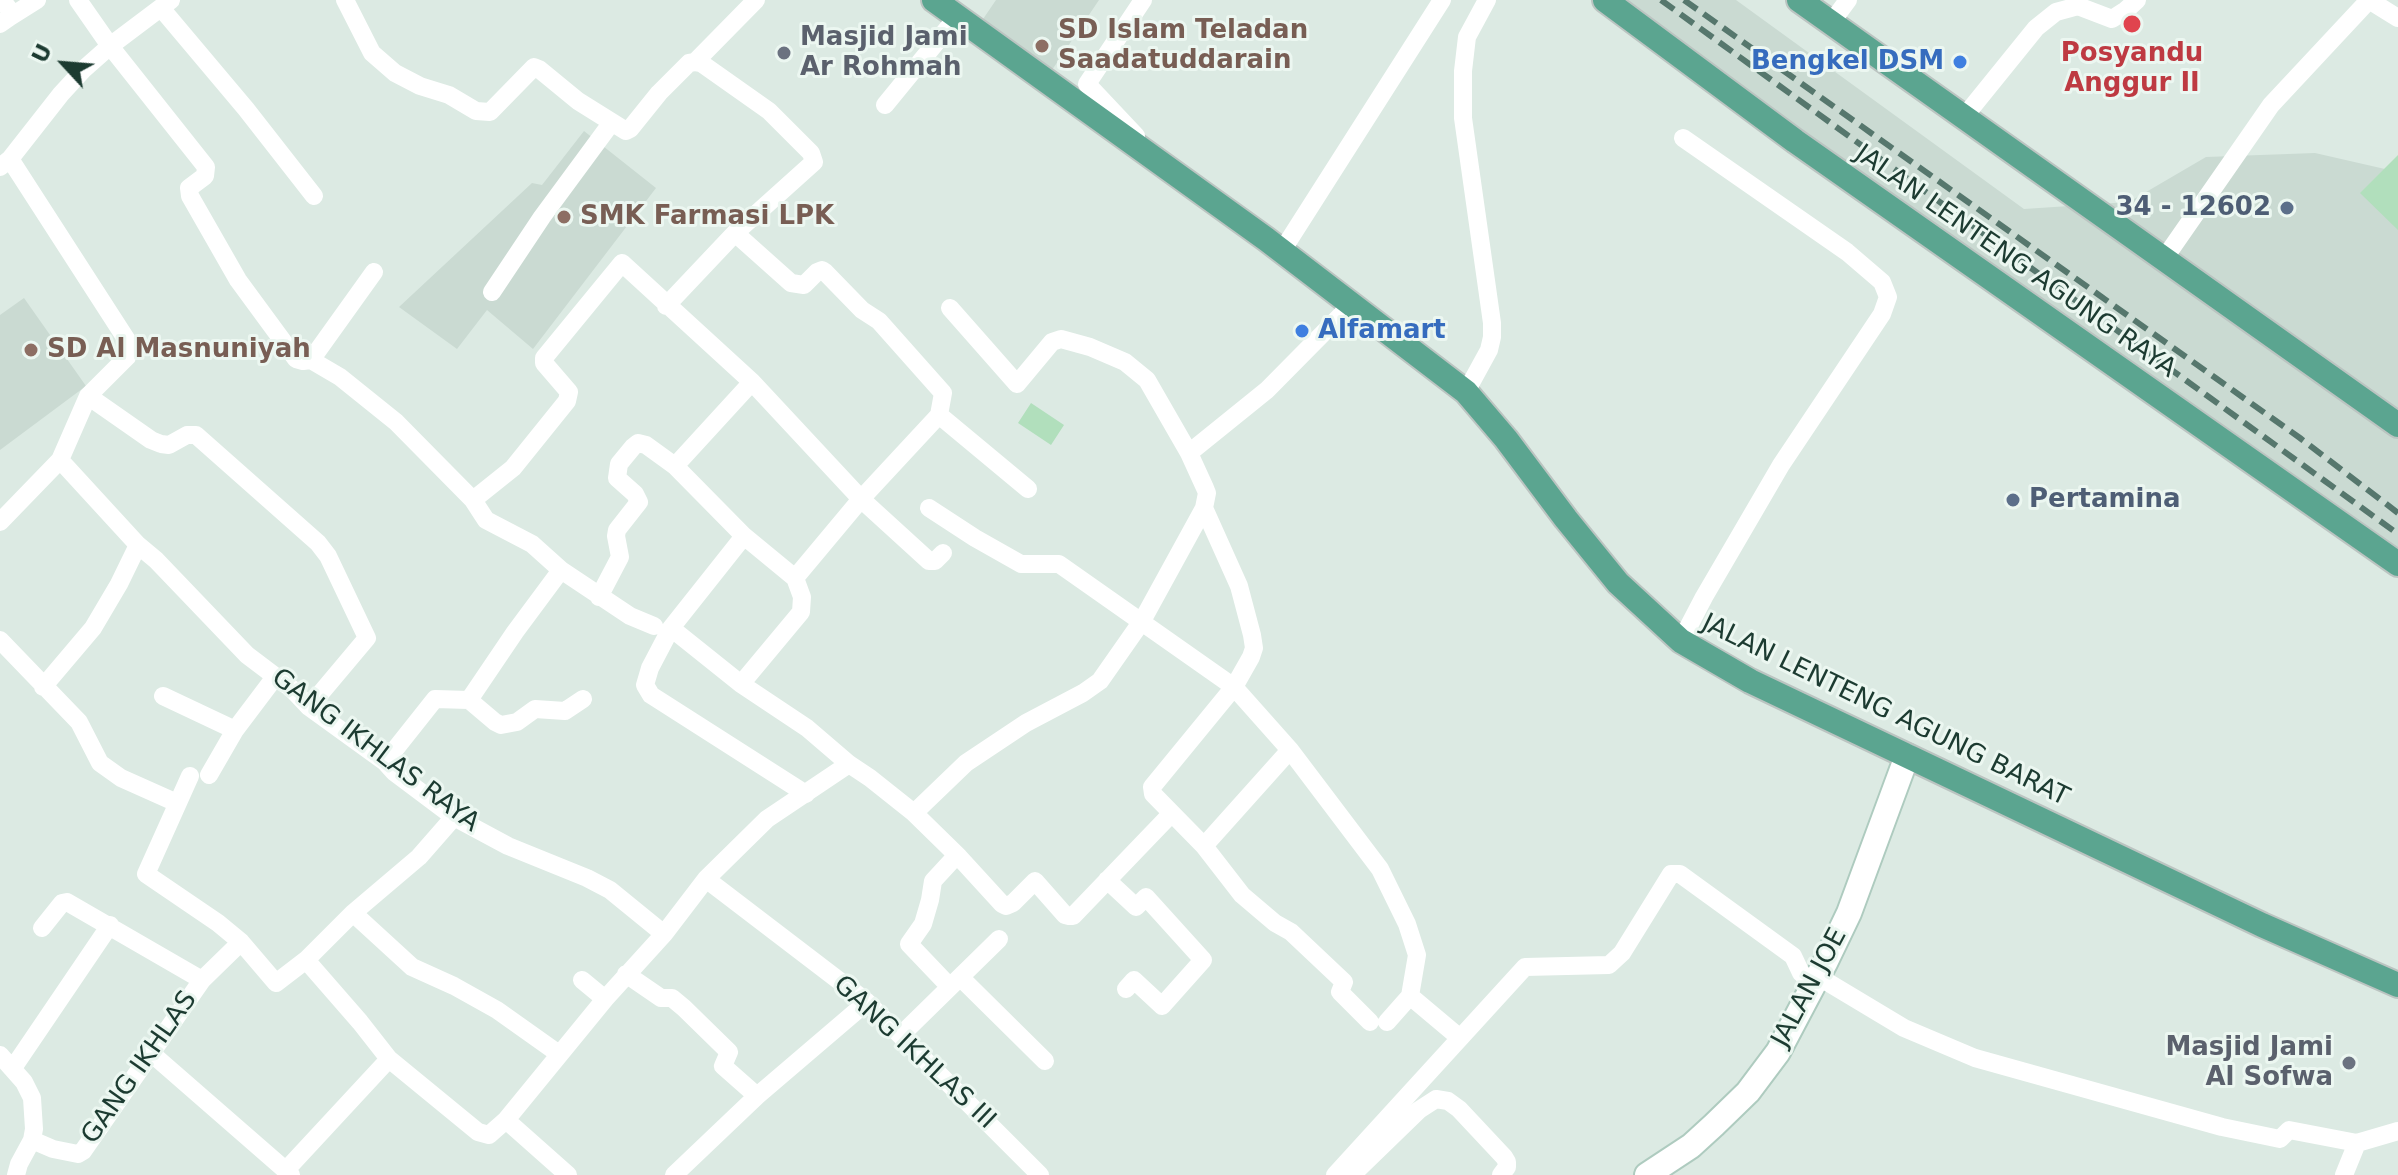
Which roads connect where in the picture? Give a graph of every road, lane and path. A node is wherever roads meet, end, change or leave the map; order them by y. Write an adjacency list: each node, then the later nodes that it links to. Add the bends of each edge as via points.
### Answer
1 (37, 0): 15 (street)
2 (78, 0): 19 (street)
3 (345, 0): 23 (street, via 372,53 420,86 490,112 534,67)
4 (756, 0): 20 (street)
5 (934, 0): 16 (main road, JALAN LENTENG AGUNG BARAT)
6 (1143, 0): 26 (street, via 1087,84)
7 (1442, 0): 29 (street)
8 (1487, 0): 38 (street, via 1467,37 1463,118 1492,337)
9 (1605, 0): 54 (main road, JALAN LENTENG AGUNG RAYA, via 1795,141)
10 (1799, 0): 18 (main road)
11 (1848, 0): 18 (street)
12 (2137, 0): 22 (street, via 2112,19 2078,6 2056,12 2036,28)
13 (2369, 0): 17 (street); 30 (street, via 2271,105)
14 (166, 4): 19 (street); 27 (street)
15 (4, 14)
16 (957, 17): 21 (street); 26 (main road, JALAN LENTENG AGUNG BARAT)
17 (2398, 18)
18 (1831, 23): 22 (main road)
19 (110, 46): 25 (street, via 61,94); 36 (street, via 206,167 205,176 189,192 238,280 296,359)
20 (695, 62): 23 (street, via 659,93 629,131); 28 (street, via 769,111 814,158)
21 (885, 105)
22 (1964, 117): 30 (main road)
23 (612, 122): 32 (street)
24 (1683, 138): 61 (street, via 1847,252 1882,282 1888,297 1882,314 1781,465)
25 (5, 163): 39 (street, via 130,345 127,357)
26 (1169, 169): 29 (main road, JALAN LENTENG AGUNG BARAT)
27 (314, 196)
28 (735, 233): 34 (street); 40 (street, via 791,283 804,285 817,272 825,272 879,321 943,393)
29 (1282, 251): 33 (main road, JALAN LENTENG AGUNG BARAT)
30 (2164, 259): 41 (main road)
31 (374, 272): 36 (street)
32 (492, 292)
33 (1352, 304): 38 (main road, JALAN LENTENG AGUNG BARAT); 42 (street, via 1267,390)
34 (666, 306): 37 (street); 47 (street, via 621,264 544,358 569,392 567,401 513,468)
35 (950, 308): 42 (street, via 1017,384 1052,342 1061,339 1125,362 1147,380)
36 (311, 360): 47 (street, via 396,422)
37 (752, 382): 44 (street); 46 (street)
38 (1466, 392): 61 (main road, JALAN LENTENG AGUNG BARAT, via 1618,583)
39 (88, 396): 43 (street); 69 (street, via 161,444 196,435 328,556 367,638)
40 (939, 415): 45 (street); 46 (street)
41 (2398, 425)
42 (1189, 453): 49 (street, via 1207,493)
43 (60, 460): 50 (street); 52 (street, GANG IKHLAS RAYA)
44 (675, 466): 51 (street); 57 (street, via 638,443 619,464 617,478 639,502 617,530 620,557)
45 (1028, 489)
46 (861, 499): 53 (street, via 929,561); 56 (street)
47 (473, 500): 55 (street, via 486,520 532,544)
48 (929, 508): 58 (street, via 1021,564 1059,564)
49 (1204, 508): 58 (street); 65 (street, via 1239,586 1252,635 1251,657)
50 (0, 522)
51 (744, 536): 56 (street); 59 (street)
52 (138, 545): 62 (street, GANG IKHLAS RAYA); 64 (street, via 93,628)
53 (943, 553)
54 (2398, 564)
55 (561, 570): 57 (street); 68 (street)
56 (795, 578): 63 (street, via 801,612)
57 (599, 597): 59 (street, via 630,616)
58 (1142, 621): 65 (street); 79 (street, via 1100,681 966,763)
59 (663, 627): 63 (street); 77 (street, via 647,690)
60 (0, 640): 64 (street)
61 (1681, 641): 72 (main road, JALAN LENTENG AGUNG BARAT, via 1750,681)
62 (275, 677): 69 (street, GANG IKHLAS RAYA); 70 (street)
63 (741, 684): 74 (street)
64 (43, 687): 78 (street, via 79,722 100,763)
65 (1234, 687): 71 (street); 80 (street, via 1152,787)
66 (163, 696): 70 (street)
67 (583, 699): 68 (street, via 565,711 535,709 517,722 501,725)
68 (469, 700): 73 (street, via 435,699)
69 (309, 707): 73 (street, GANG IKHLAS RAYA)
70 (235, 730): 75 (street)
71 (1290, 750): 82 (street); 100 (street, via 1380,869 1407,924 1417,955)
72 (1907, 756): 94 (street, JALAN JOE, via 1849,913); 98 (main road, JALAN LENTENG AGUNG BARAT)
73 (385, 762): 81 (street, GANG IKHLAS RAYA)
74 (849, 764): 77 (street); 79 (street)
75 (209, 775)
76 (190, 776): 78 (street)
77 (806, 794): 84 (street, via 767,819)
78 (177, 803): 91 (street, via 146,874)
79 (914, 813): 83 (street)
80 (1171, 814): 82 (street); 85 (street)
81 (454, 817): 86 (street, via 419,857); 89 (street, GANG IKHLAS RAYA, via 610,890)
82 (1204, 846): 100 (street, via 1242,895 1291,932 1344,982 1340,992 1379,1022)
83 (957, 855): 85 (street, via 1006,906 1035,881 1065,915 1073,916); 97 (street, via 933,881 923,924 909,944)
84 (706, 879): 89 (street); 102 (street, GANG IKHLAS III)
85 (1107, 880): 99 (street, via 1136,907 1146,897 1203,960 1162,1006 1134,980)
86 (353, 913): 92 (street); 106 (street, via 412,967 497,1010)
87 (110, 925): 88 (street, GANG IKHLAS, via 67,902); 95 (street, GANG IKHLAS); 109 (street)
88 (42, 928)
89 (664, 934): 93 (street)
90 (999, 939): 97 (street)
91 (241, 942): 92 (street, via 274,982); 95 (street, GANG IKHLAS)
92 (306, 960): 107 (street)
93 (626, 974): 101 (street); 110 (street, via 684,1008 729,1052 723,1066)
94 (1820, 974): 104 (street, via 1801,973 1793,956 1674,873 1609,965 1525,967); 114 (street, via 1904,1028 1975,1058 2222,1127 2280,1139 2289,1130); 123 (street, JALAN JOE, via 1778,1052 1748,1092 1691,1146)
95 (202, 980): 105 (street, GANG IKHLAS)
96 (582, 980): 101 (street)
97 (955, 982): 103 (street); 108 (street)
98 (2398, 985)
99 (1126, 989)
100 (1410, 996): 104 (street)
101 (605, 999): 106 (street)
102 (867, 1002): 103 (street, GANG IKHLAS III); 110 (street)
103 (901, 1035): 119 (street, GANG IKHLAS III)
104 (1460, 1038): 120 (street)
105 (151, 1053): 113 (street, GANG IKHLAS, via 81,1153); 115 (street)
106 (559, 1054): 111 (street)
107 (389, 1059): 111 (street, via 478,1132 489,1135); 115 (street)
108 (1045, 1061)
109 (6, 1062): 113 (street, via 32,1098)
110 (757, 1096): 118 (street)
111 (506, 1120): 117 (street)
112 (2398, 1131): 114 (street)
113 (32, 1140): 116 (street)
114 (2359, 1142): 124 (street)
115 (288, 1173)
116 (16, 1175)
117 (568, 1175)
118 (674, 1175)
119 (1040, 1175)
120 (1335, 1175)
121 (1352, 1175): 122 (street, via 1436,1099 1459,1109 1504,1157 1507,1167)
122 (1501, 1175)
123 (1647, 1175)
124 (2344, 1175)

